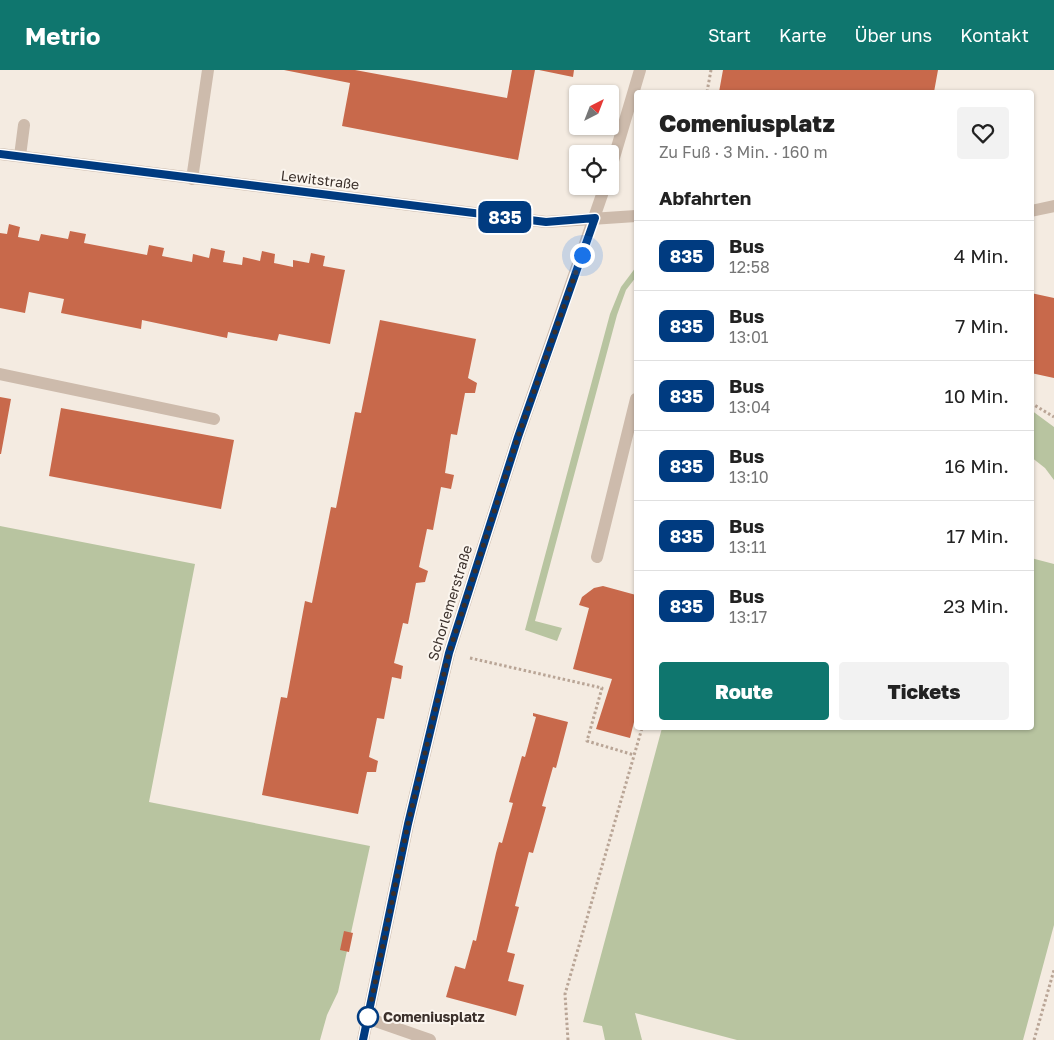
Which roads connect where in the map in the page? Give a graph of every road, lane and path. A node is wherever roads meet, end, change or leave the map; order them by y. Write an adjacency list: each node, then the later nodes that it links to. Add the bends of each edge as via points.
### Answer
1 (208, 70): 11 (street)
2 (640, 70): 4 (street)
3 (711, 70): 6 (path)
4 (634, 90)
5 (634, 90): 8 (street)
6 (707, 90)
7 (24, 125): 10 (street)
8 (618, 145)
9 (0, 154): 10 (street, Lewitstraße)
10 (20, 156): 11 (street, Lewitstraße)
11 (192, 179): 16 (street, Lewitstraße, via 546,222)
12 (602, 195): 16 (street, Schorlemerstraße)
13 (1054, 206): 14 (street)
14 (1034, 210)
15 (634, 216): 16 (street, Lewitstraße)
16 (595, 218): 23 (street, Schorlemerstraße, via 518,437)
17 (0, 374): 21 (street)
18 (1034, 405): 20 (path)
19 (634, 407): 22 (street)
20 (1054, 417)
21 (214, 419)
22 (597, 557)
23 (449, 653): 25 (path, via 602,688 587,741); 27 (street, Schorlemerstraße, via 408,824)
24 (641, 730): 25 (path)
25 (634, 755): 30 (path, via 565,994)
26 (1054, 970): 31 (path)
27 (367, 1018): 28 (street, Schorlemerstraße); 29 (street)
28 (363, 1040)
29 (430, 1040)
30 (568, 1040)
31 (1034, 1040)

